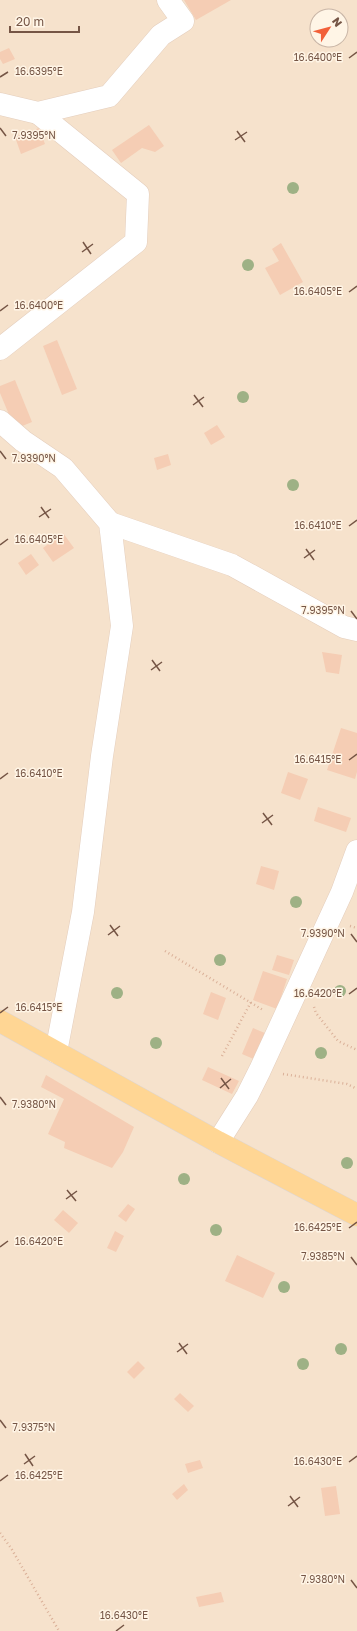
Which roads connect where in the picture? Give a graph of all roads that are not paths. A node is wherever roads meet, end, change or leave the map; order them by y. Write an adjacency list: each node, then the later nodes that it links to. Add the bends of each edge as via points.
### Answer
1 (168, 0): 3 (street, via 183,21 161,35 109,96)
2 (0, 104): 3 (street)
3 (38, 113): 4 (street, via 138,194 136,242)
4 (0, 348)
5 (0, 421): 6 (street, via 22,441 64,468)
6 (110, 523): 7 (street, via 232,565 344,627); 10 (street, via 122,626 102,756 83,912)
7 (357, 630)
8 (357, 851): 11 (street, via 342,892 260,1070)
9 (0, 1021): 10 (main road)
10 (56, 1052): 11 (main road)
11 (218, 1142): 12 (main road)
12 (357, 1215)

